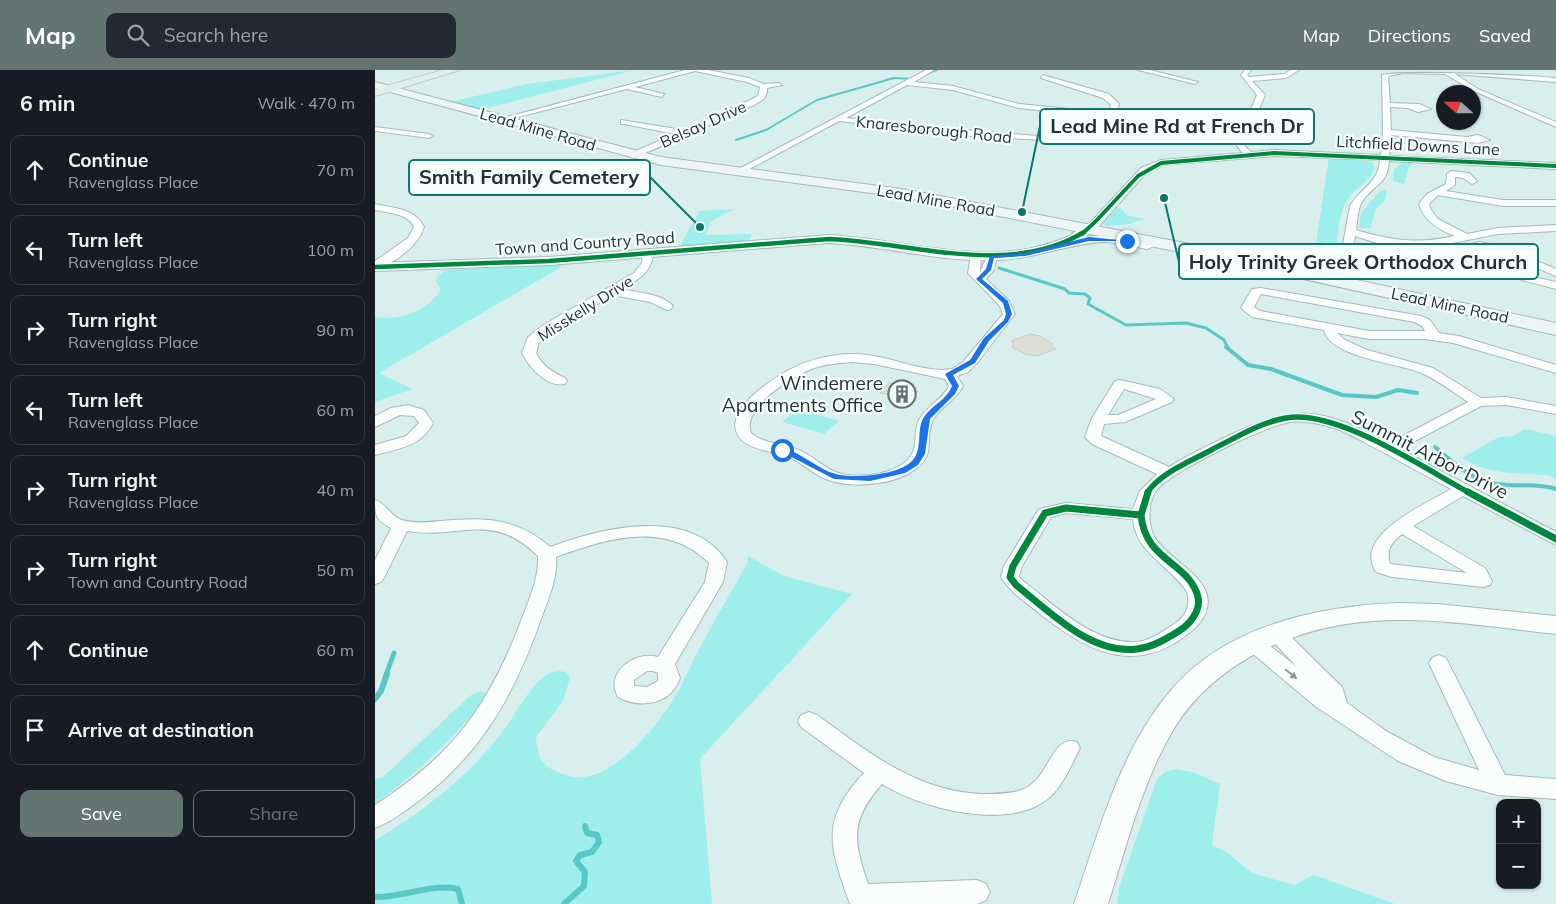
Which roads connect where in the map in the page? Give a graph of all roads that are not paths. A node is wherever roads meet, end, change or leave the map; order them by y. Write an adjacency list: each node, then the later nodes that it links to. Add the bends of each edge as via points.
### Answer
1 (455, 70): 20 (main road)
2 (693, 70): 19 (street)
3 (698, 70): 18 (street, Belsay Drive)
4 (931, 70): 15 (street)
5 (1141, 70): 14 (street)
6 (1248, 70): 12 (street, via 1244,75)
7 (1296, 70): 12 (street, via 1286,76)
8 (1494, 70): 10 (street)
9 (1446, 71): 13 (street); 23 (street, via 1403,71 1385,75); 26 (street, via 1476,90)
10 (1519, 72)
11 (1043, 77): 27 (street, via 1106,96 1115,104)
12 (1248, 79): 37 (street, via 1261,94 1240,145)
13 (1556, 80)
14 (1195, 82)
15 (906, 83): 27 (street, via 953,88 1019,106); 29 (street)
16 (375, 85): 20 (main road, Lead Mine Road)
17 (779, 85): 18 (street, Belsay Drive)
18 (763, 86): 34 (street, Belsay Drive, via 764,92 756,100)
19 (627, 87): 22 (street); 28 (street)
20 (391, 89): 21 (main road); 28 (main road, Lead Mine Road)
21 (375, 94)
22 (662, 95)
23 (1386, 105): 24 (street); 33 (street)
24 (1411, 107)
25 (1551, 113): 26 (street)
26 (1532, 114): 31 (street)
27 (1111, 116): 29 (street, Knaresborough Road, via 1098,130 1060,139)
28 (503, 119): 38 (main road, Lead Mine Road)
29 (838, 120): 41 (street)
30 (624, 122): 34 (street)
31 (1556, 125)
32 (375, 129): 35 (street)
33 (1387, 132): 36 (street); 39 (street)
34 (685, 133): 38 (street, Belsay Drive)
35 (429, 136)
36 (1470, 139)
37 (1248, 154): 39 (street, Litchfield Downs Lane, via 1317,153); 47 (street, Litchfield Downs Lane, via 1152,165)
38 (634, 155): 41 (main road, Lead Mine Road)
39 (1385, 158): 40 (street, Litchfield Downs Lane); 49 (street, via 1380,180 1355,206)
40 (1556, 166)
41 (739, 172): 47 (main road, Lead Mine Road, via 909,194)
42 (1472, 181): 43 (street, via 1466,175 1451,174 1450,185)
43 (1437, 192): 44 (street, via 1493,202); 50 (street, via 1425,200 1427,214)
44 (1533, 204): 45 (street); 48 (street)
45 (1556, 204)
46 (375, 207): 58 (street, via 408,216 416,220 418,226 413,240)
47 (1088, 228): 53 (street, Town and Country Road, via 1076,238); 61 (main road, Lead Mine Road)
48 (1555, 229): 50 (street, via 1498,231)
49 (1350, 237): 51 (street); 61 (street)
50 (1464, 237): 51 (street, via 1427,245); 52 (street)
51 (1386, 242): 57 (street, via 1381,251)
52 (1481, 244): 59 (street, via 1497,247); 62 (street, via 1471,250 1526,278)
53 (1050, 248): 56 (street, Town and Country Road); 63 (street, via 1089,239 1127,241)
54 (648, 253): 55 (street, Town and Country Road, via 840,239); 58 (street, Town and Country Road, via 549,261); 64 (street, Misskelly Drive, via 643,270)
55 (976, 256): 56 (street, Town and Country Road); 60 (street, via 974,274)
56 (992, 257): 60 (street, via 989,270)
57 (1370, 258)
58 (375, 267)
59 (1556, 273)
60 (979, 279): 70 (street, via 1006,303 1009,314 972,362)
61 (1342, 282): 63 (main road, Lead Mine Road)
62 (1556, 286)
63 (1375, 289): 67 (main road, Lead Mine Road)
64 (612, 291): 65 (street, via 653,299); 71 (street, Misskelly Drive, via 549,327 533,340 529,352 535,363 543,372)
65 (667, 306)
66 (1329, 327): 68 (street, via 1381,336); 68 (street, via 1256,314 1247,308 1256,291 1261,291 1417,319 1426,323); 72 (street, via 1331,335 1350,349 1423,368)
67 (1556, 329)
68 (1435, 336): 69 (street, via 1468,342)
69 (1556, 369)
70 (949, 374): 70 (street, via 910,370 869,359 840,358 811,364 788,375 758,399 744,417 745,436 753,442 795,454 834,476 885,476 902,471 915,463 921,454 927,418 953,393 955,386)
71 (560, 381)
72 (1478, 402): 73 (street, via 1505,401); 76 (street)
73 (1556, 410)
74 (1100, 420): 78 (street, via 1093,433 1097,441)
75 (375, 423): 77 (street, via 386,415 406,410 419,413 426,423 418,435)
76 (1391, 448): 78 (street, Summit Arbor Drive, via 1328,420 1283,418); 79 (street, Summit Arbor Drive)
77 (375, 449)
78 (1169, 473): 81 (street, Summit Arbor Drive, via 1147,492)
79 (1464, 488): 83 (street); 84 (street, Summit Arbor Drive)
80 (375, 505): 82 (street, via 383,518)
81 (1141, 515): 81 (street, via 1142,526 1155,551 1189,580 1197,593 1199,607 1193,620 1163,643 1142,650 1102,646 1086,638 1016,585 1010,576 1045,513 1066,508)
82 (400, 527): 85 (street, via 470,523 505,526 535,542); 86 (street)
83 (1402, 527): 83 (street, via 1379,548 1382,568 1483,581 1479,572)
84 (1556, 538)
85 (547, 554): 90 (street, via 603,534 637,531 677,535 712,554 718,570 713,582); 96 (street, via 548,572 531,618 505,680 477,729 428,779)
86 (375, 578)
87 (1556, 625): 88 (street, via 1389,611 1321,617)
88 (1264, 637): 94 (street, via 1323,700 1337,706 1373,734 1400,751 1447,771); 99 (street, via 1193,682 1156,734 1128,797)
89 (1439, 662): 94 (street)
90 (663, 666)
91 (809, 721): 93 (street)
92 (1069, 748): 93 (street, via 1043,789 1006,803 981,804 926,796)
93 (879, 772): 98 (street, via 857,798 842,833 845,858)
94 (1498, 785): 95 (street)
95 (1556, 789)
96 (375, 818)
97 (977, 892): 98 (street)
98 (861, 900)
99 (1091, 904)

